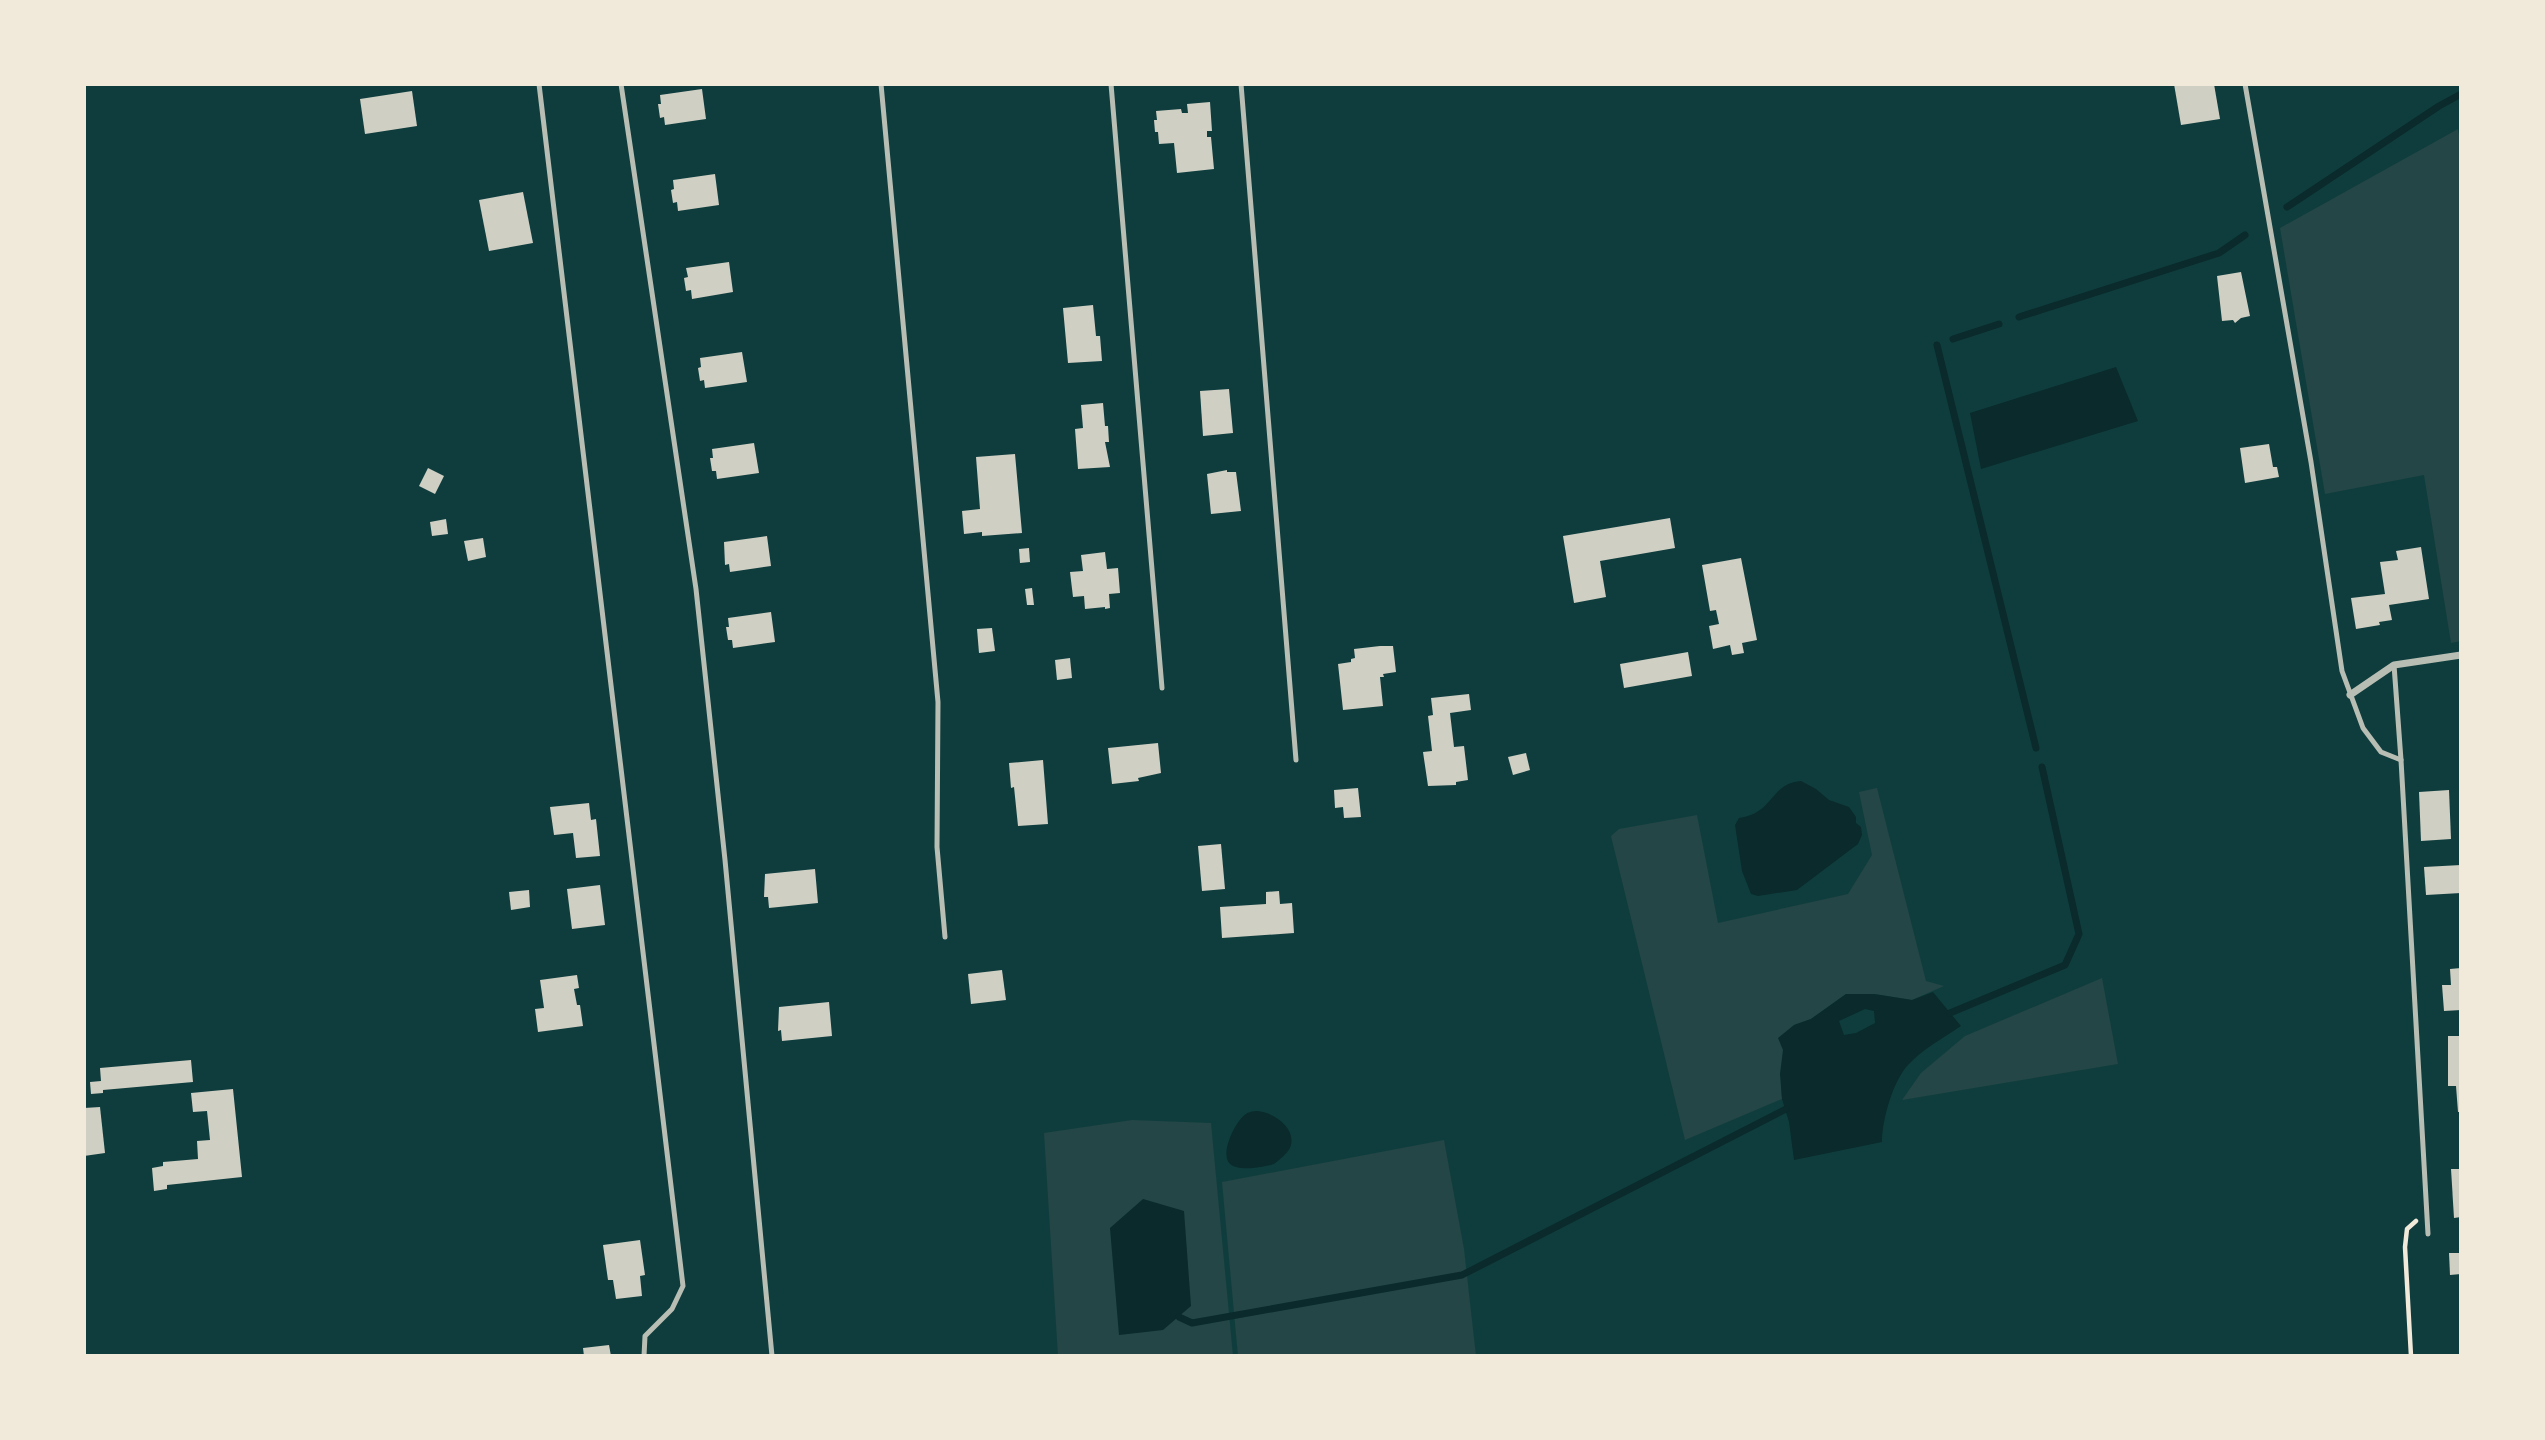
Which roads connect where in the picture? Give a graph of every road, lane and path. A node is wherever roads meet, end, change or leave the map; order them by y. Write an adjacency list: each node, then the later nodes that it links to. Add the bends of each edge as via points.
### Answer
1 (539, 84): 16 (lane, via 682,1286 672,1309 645,1336)
2 (621, 84): 17 (lane, via 696,589)
3 (881, 84): 13 (lane, via 938,702 937,847)
4 (1111, 84): 9 (lane)
5 (1241, 84): 11 (lane)
6 (2245, 84): 10 (lane, via 2342,671)
7 (2461, 655): 8 (street)
8 (2394, 665): 10 (street); 12 (lane)
9 (1162, 688)
10 (2350, 695): 12 (lane, via 2363,728 2381,752)
11 (1296, 760)
12 (2401, 760): 14 (lane)
13 (945, 937)
14 (2427, 1211): 15 (lane); 18 (path, via 2407,1228)
15 (2428, 1234)
16 (643, 1356)
17 (772, 1356)
18 (2411, 1356)

